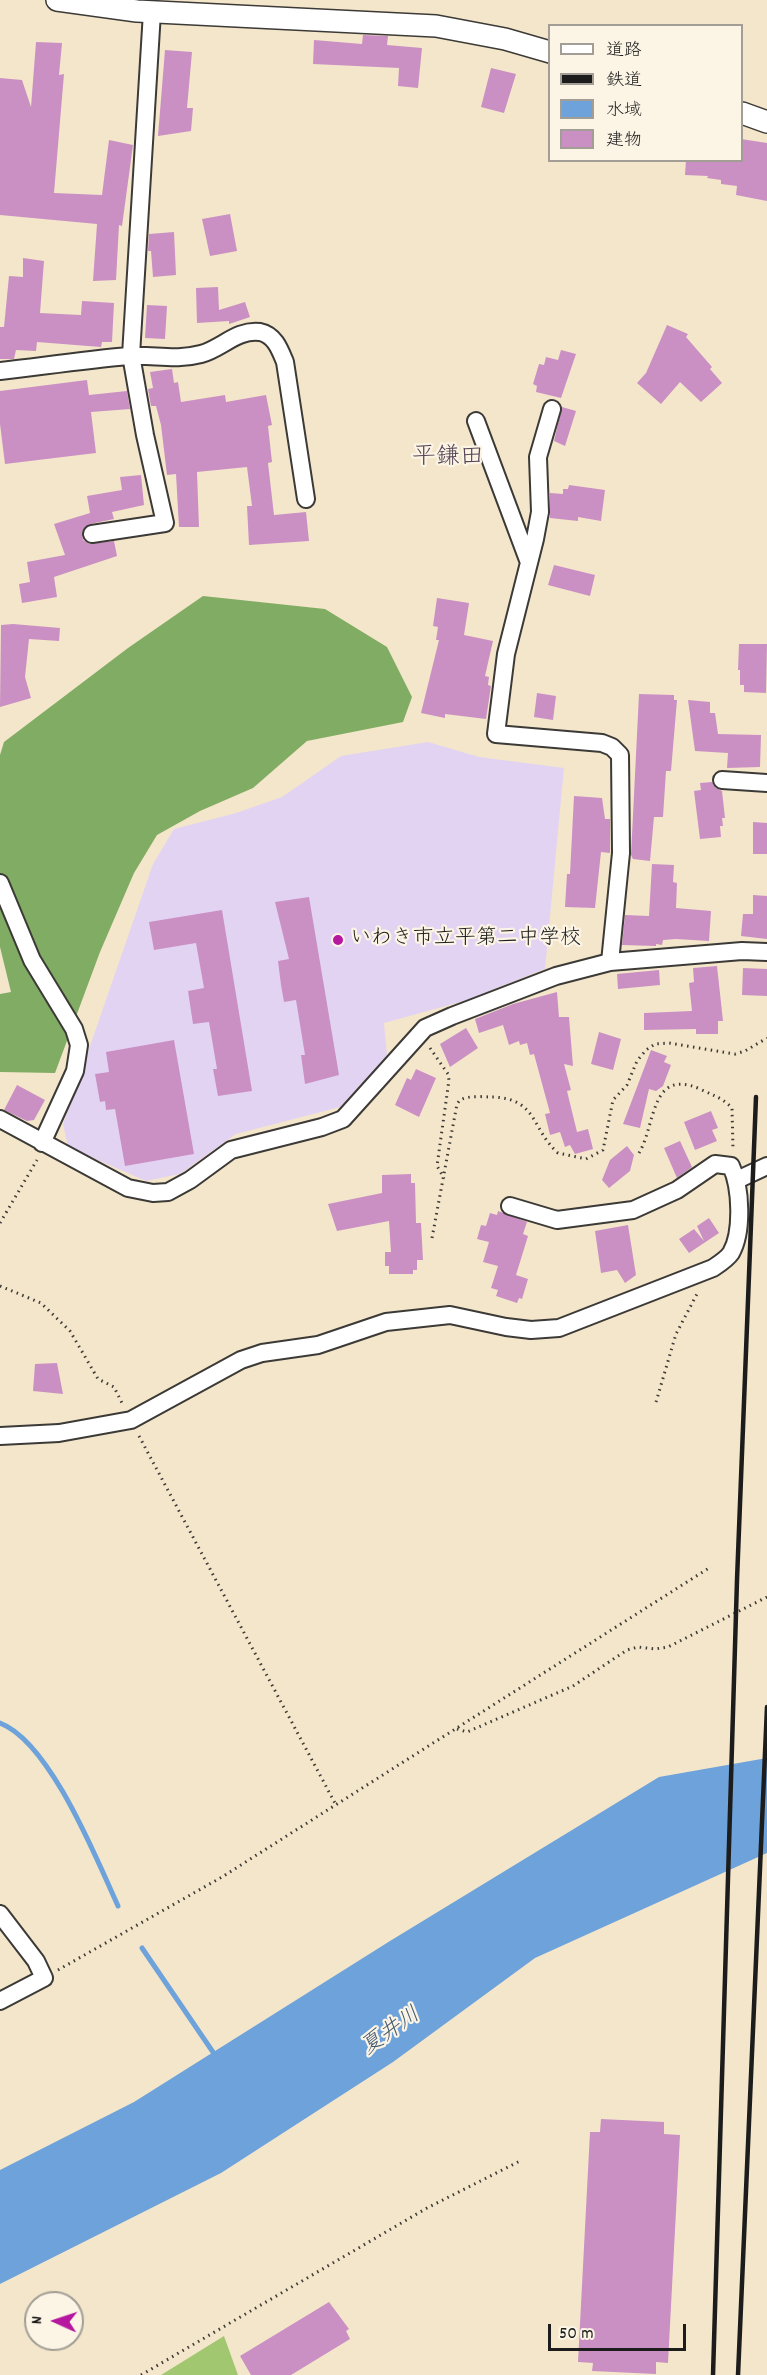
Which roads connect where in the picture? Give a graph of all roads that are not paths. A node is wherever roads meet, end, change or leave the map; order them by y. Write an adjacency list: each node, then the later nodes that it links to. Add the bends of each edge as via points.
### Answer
1 (57, 0): 2 (street)
2 (152, 12): 3 (street, via 436,26); 6 (street)
3 (548, 52)
4 (743, 113): 5 (street)
5 (767, 122)
6 (131, 356): 7 (street); 10 (street, via 185,358 208,353 241,334 268,335 285,362); 11 (street, via 165,523)
7 (0, 371)
8 (552, 409): 12 (street, via 538,457 540,512)
9 (476, 421): 12 (street)
10 (306, 499)
11 (93, 534)
12 (528, 560): 17 (street, via 506,654 496,734 602,743 620,755 621,853)
13 (722, 780): 14 (street)
14 (767, 783)
15 (0, 883): 19 (street, via 32,960 74,1029 79,1045 75,1071)
16 (767, 952): 17 (street)
17 (610, 962): 19 (street, via 556,976 425,1028 343,1119 231,1150 168,1192 128,1188)
18 (0, 1119): 19 (street)
19 (44, 1144)
20 (767, 1166): 21 (street)
21 (734, 1173): 22 (street, via 715,1164 677,1190 633,1210 557,1220); 23 (street, via 739,1197 731,1254 713,1268 559,1328 531,1330 450,1315 386,1322 318,1345 262,1353 219,1370 128,1421 60,1433)
22 (510, 1206)
23 (0, 1436)
24 (0, 1914): 25 (street, via 36,1961 44,1978)
25 (0, 2001)

